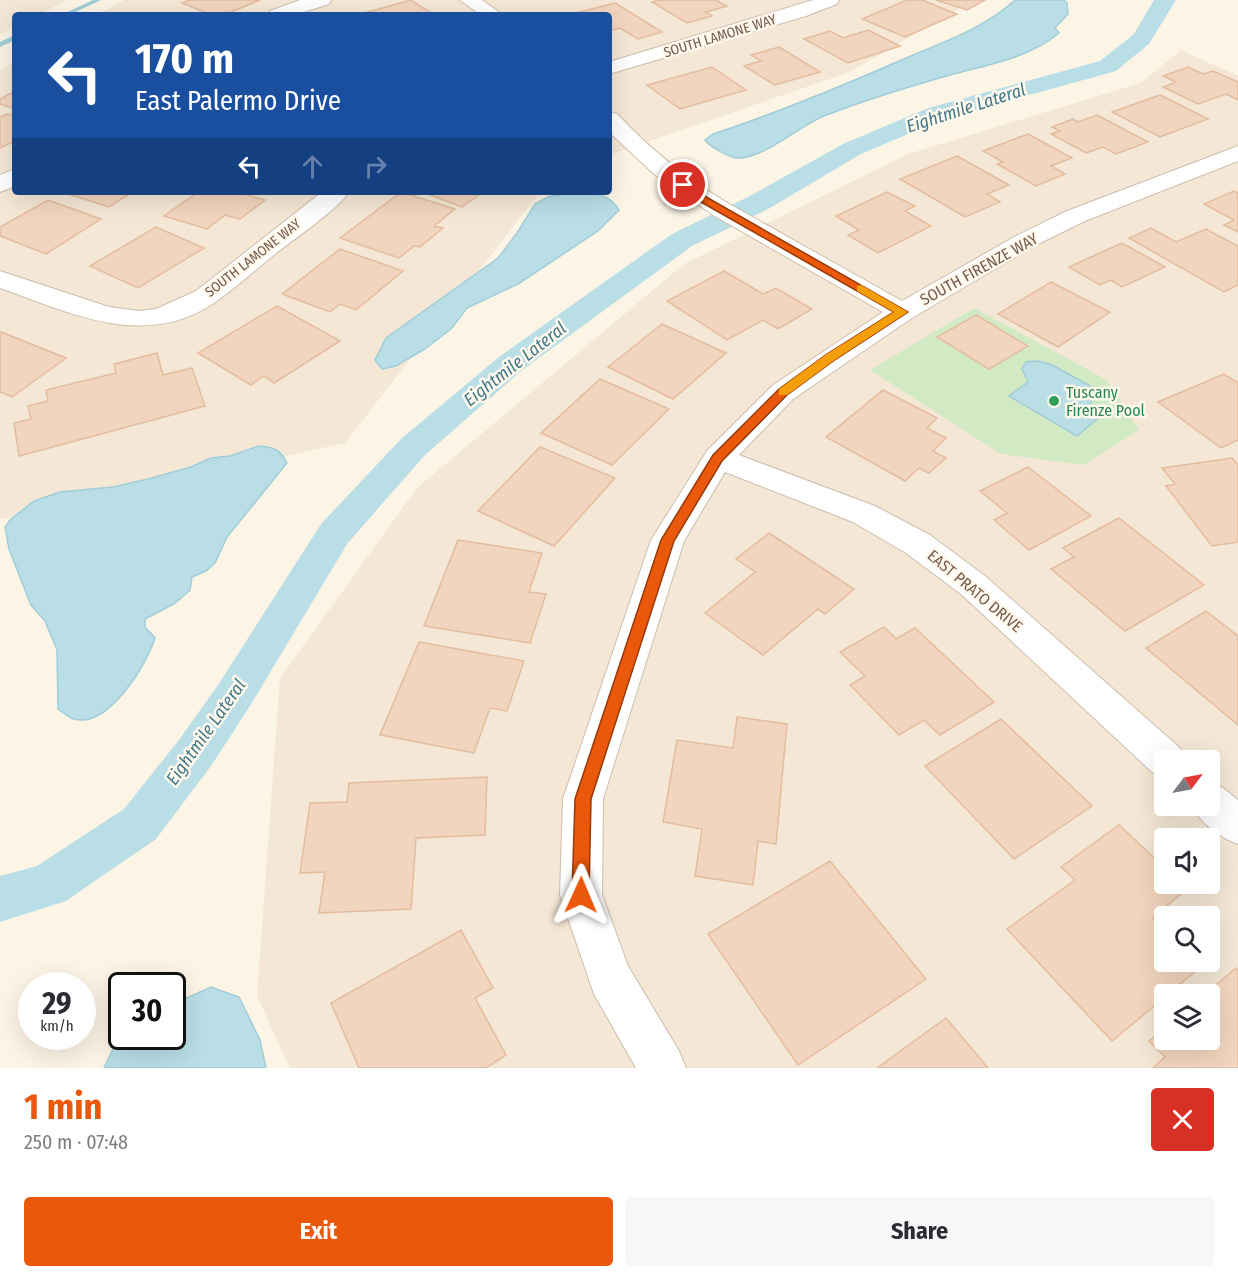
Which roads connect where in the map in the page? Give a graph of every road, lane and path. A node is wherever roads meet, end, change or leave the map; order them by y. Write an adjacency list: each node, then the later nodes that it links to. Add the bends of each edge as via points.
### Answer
1 (322, 0): 4 (street)
2 (469, 0): 5 (street)
3 (830, 0): 6 (street, SOUTH LAMONE WAY)
4 (284, 12)
5 (489, 12)
6 (612, 67)
7 (612, 122): 11 (street, via 639,151 698,196)
8 (1235, 158): 11 (street, SOUTH FIRENZE WAY, via 1076,216)
9 (333, 195): 10 (street, SOUTH LAMONE WAY, via 205,297 165,315 138,319 108,316)
10 (0, 279)
11 (902, 312): 12 (street, SOUTH FIRENZE WAY, via 783,392)
12 (718, 458): 13 (street, EAST PRATO DRIVE, via 864,514 918,544 972,585); 16 (street, SOUTH FIRENZE WAY, via 668,540 583,799 581,895 610,978)
13 (1155, 750)
14 (1220, 810): 15 (street)
15 (1238, 826)
16 (662, 1068)

